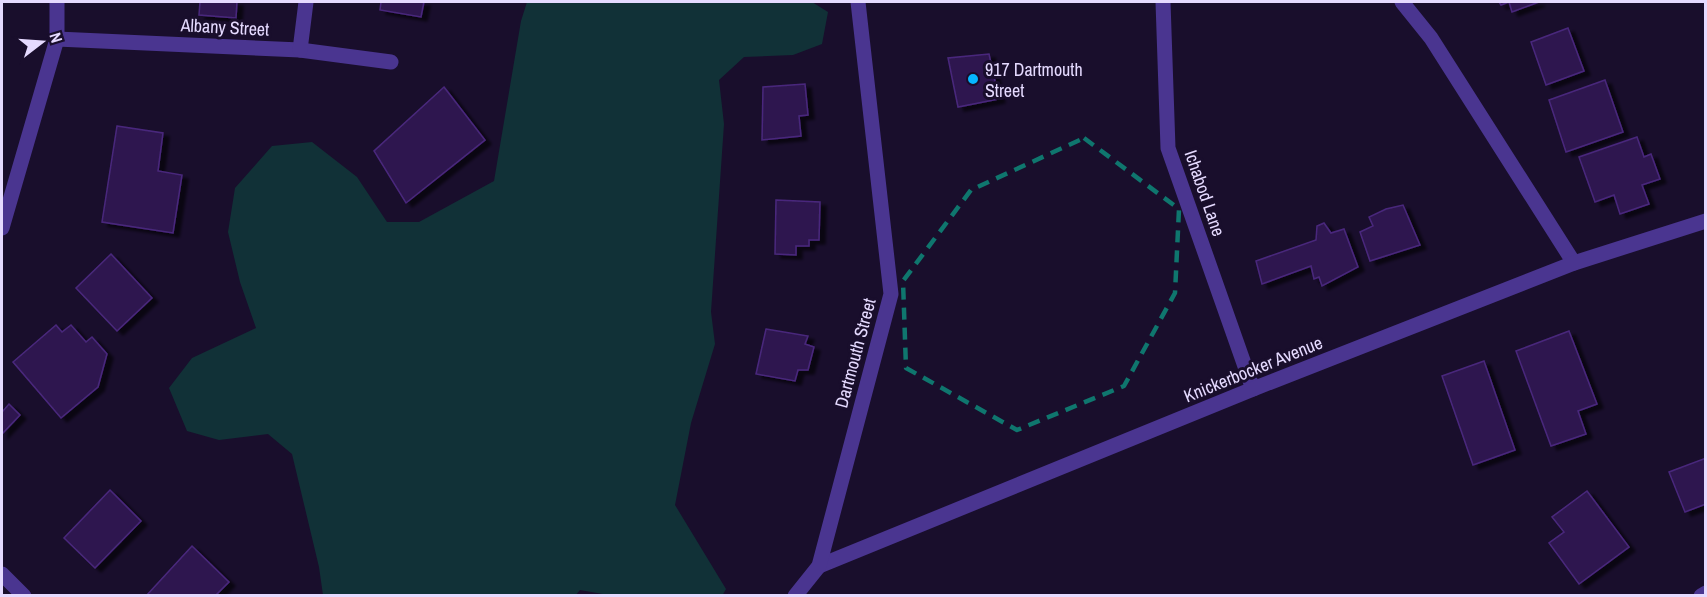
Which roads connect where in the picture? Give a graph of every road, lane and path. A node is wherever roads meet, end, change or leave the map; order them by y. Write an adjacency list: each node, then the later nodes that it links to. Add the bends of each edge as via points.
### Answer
1 (57, 2): 6 (street)
2 (306, 2): 7 (street)
3 (858, 2): 13 (street, Dartmouth Street, via 891,294)
4 (1163, 2): 12 (street, Ichabod Lane, via 1168,148)
5 (1402, 2): 11 (street, via 1431,38)
6 (57, 39): 7 (street, Albany Street); 10 (street)
7 (300, 50): 8 (street, Albany Street)
8 (391, 62)
9 (1706, 221): 11 (street, Knickerbocker Avenue)
10 (2, 228)
11 (1574, 263): 12 (street, Knickerbocker Avenue)
12 (1253, 389): 13 (street, Knickerbocker Avenue)
13 (819, 566): 17 (street, Dartmouth Street)
14 (2, 574): 16 (street)
15 (1706, 593): 18 (street)
16 (24, 596)
17 (795, 596)
18 (1701, 596)

